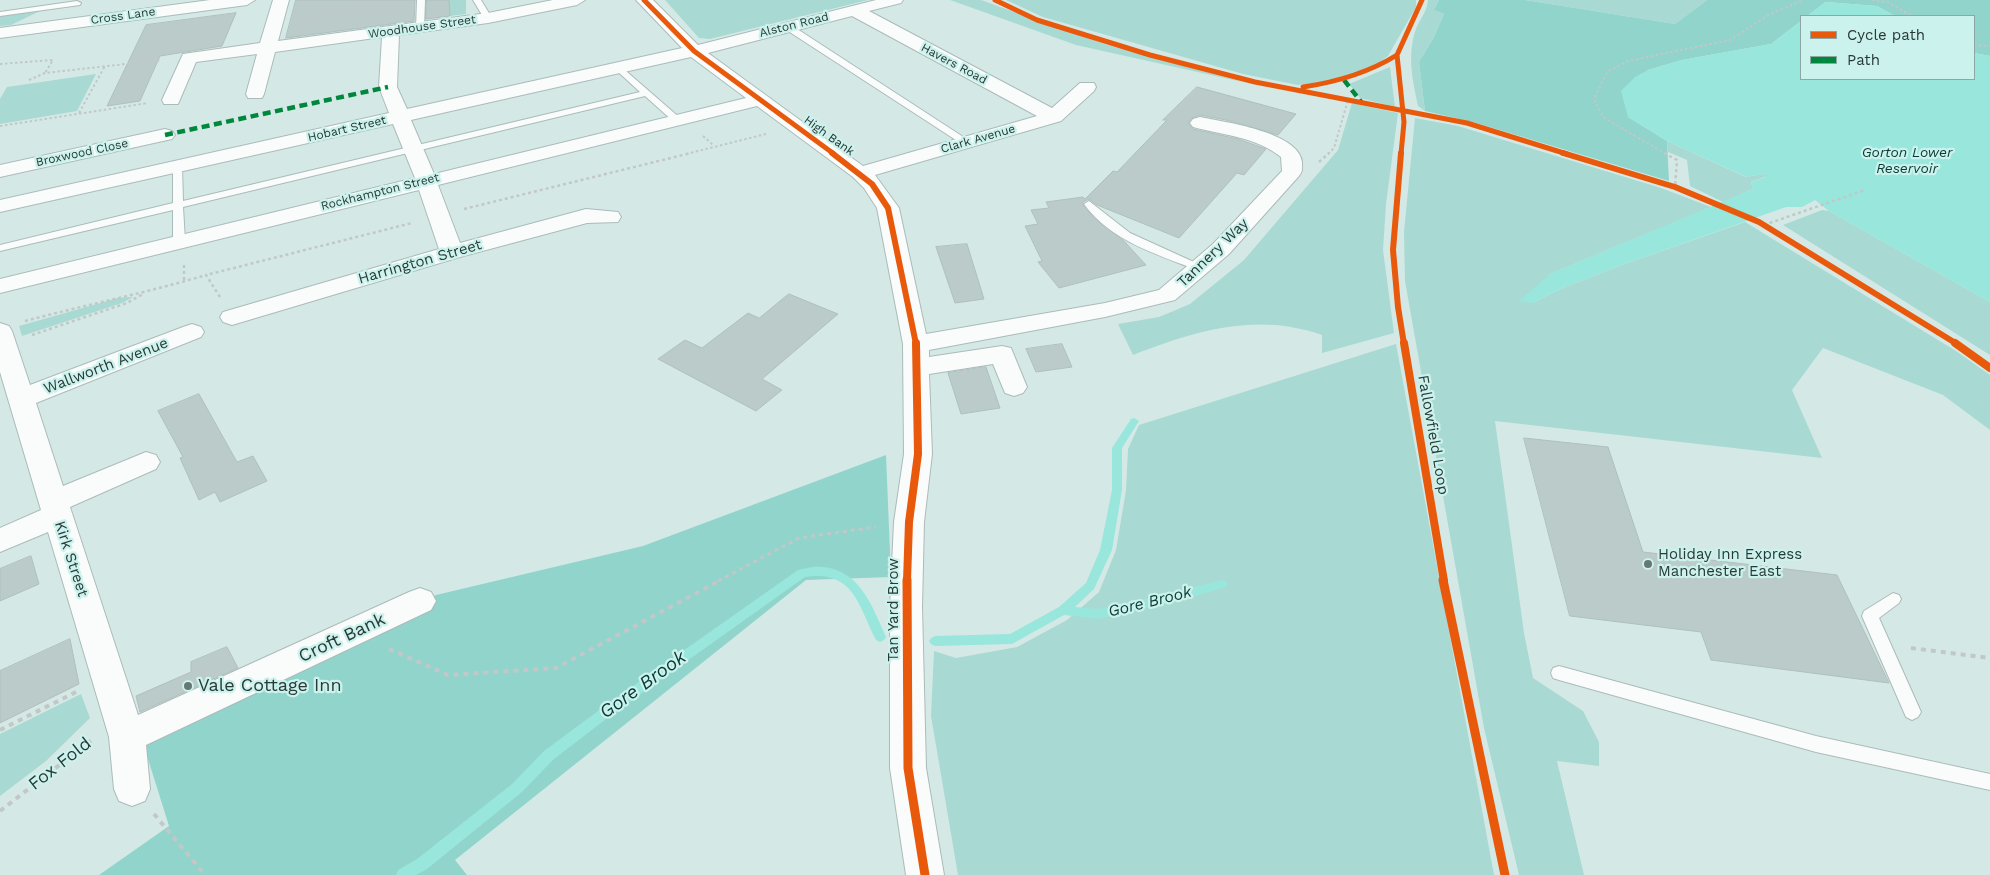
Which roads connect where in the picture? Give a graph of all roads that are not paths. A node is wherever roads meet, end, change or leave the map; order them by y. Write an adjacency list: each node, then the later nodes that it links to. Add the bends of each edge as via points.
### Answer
1 (247, 0): 12 (street, Cross Lane)
2 (281, 0): 17 (street)
3 (477, 0): 11 (lane)
4 (577, 0): 11 (street, Woodhouse Street)
5 (644, 0): 18 (street, High Bank)
6 (895, 0): 9 (street, Alston Road)
7 (77, 1): 10 (lane); 12 (street)
8 (420, 1): 14 (lane)
9 (854, 10): 13 (street, Alston Road); 26 (street, Havers Road)
10 (0, 14)
11 (488, 18): 14 (street, Woodhouse Street)
12 (67, 24): 16 (street, Cross Lane)
13 (788, 27): 18 (street, Alston Road); 30 (lane)
14 (420, 28): 15 (street, Woodhouse Street)
15 (391, 32): 17 (street, Woodhouse Street); 25 (street, via 388,87)
16 (0, 33)
17 (266, 48): 21 (street); 23 (street, Woodhouse Street, via 189,58)
18 (694, 51): 19 (street, Hobart Street); 24 (street, High Bank)
19 (619, 68): 22 (lane); 25 (street, Hobart Street)
20 (1087, 87): 26 (street, Clark Avenue)
21 (255, 94)
22 (647, 94): 27 (lane); 31 (lane)
23 (171, 100)
24 (760, 100): 27 (street, Rockhampton Street); 34 (street, High Bank)
25 (401, 117): 31 (street); 32 (street, Hobart Street)
26 (1054, 117): 30 (street, Clark Avenue)
27 (677, 120): 35 (street, Rockhampton Street)
28 (1200, 123): 43 (street, Tannery Way, via 1282,146 1291,155 1292,172)
29 (165, 135): 33 (street, Broxwood Close)
30 (966, 142): 34 (street, Clark Avenue)
31 (414, 149): 35 (street); 38 (lane)
32 (176, 167): 37 (street, Hobart Street); 38 (lane)
33 (0, 171)
34 (860, 173): 48 (street, High Bank, via 888,208)
35 (426, 180): 40 (street, Rockhampton Street); 42 (street)
36 (1089, 204): 43 (lane, via 1100,218 1119,231)
37 (0, 206)
38 (178, 206): 40 (lane); 41 (lane)
39 (610, 217): 42 (street, Harrington Street, via 586,216)
40 (179, 241): 44 (street, Rockhampton Street)
41 (0, 248)
42 (452, 252): 45 (street, Harrington Street)
43 (1201, 268): 48 (street, Tannery Way, via 1167,295)
44 (0, 286)
45 (232, 316)
46 (192, 332): 50 (street, Wallworth Avenue)
47 (7, 333): 50 (street, Kirk Street)
48 (917, 355): 49 (street, via 1002,354); 61 (street, Tan Yard Brow, via 918,454 909,522 906,607 908,768)
49 (1014, 386)
50 (20, 399): 52 (street, Kirk Street)
51 (146, 462): 52 (street)
52 (55, 509): 53 (street); 58 (street, Kirk Street)
53 (0, 541)
54 (1893, 599): 57 (lane, via 1870,616)
55 (420, 602): 58 (street, Croft Bank)
56 (1559, 673): 59 (lane, via 1816,744)
57 (1912, 712)
58 (124, 727): 60 (street, Kirk Street)
59 (1990, 782)
60 (132, 789)
61 (924, 875)

